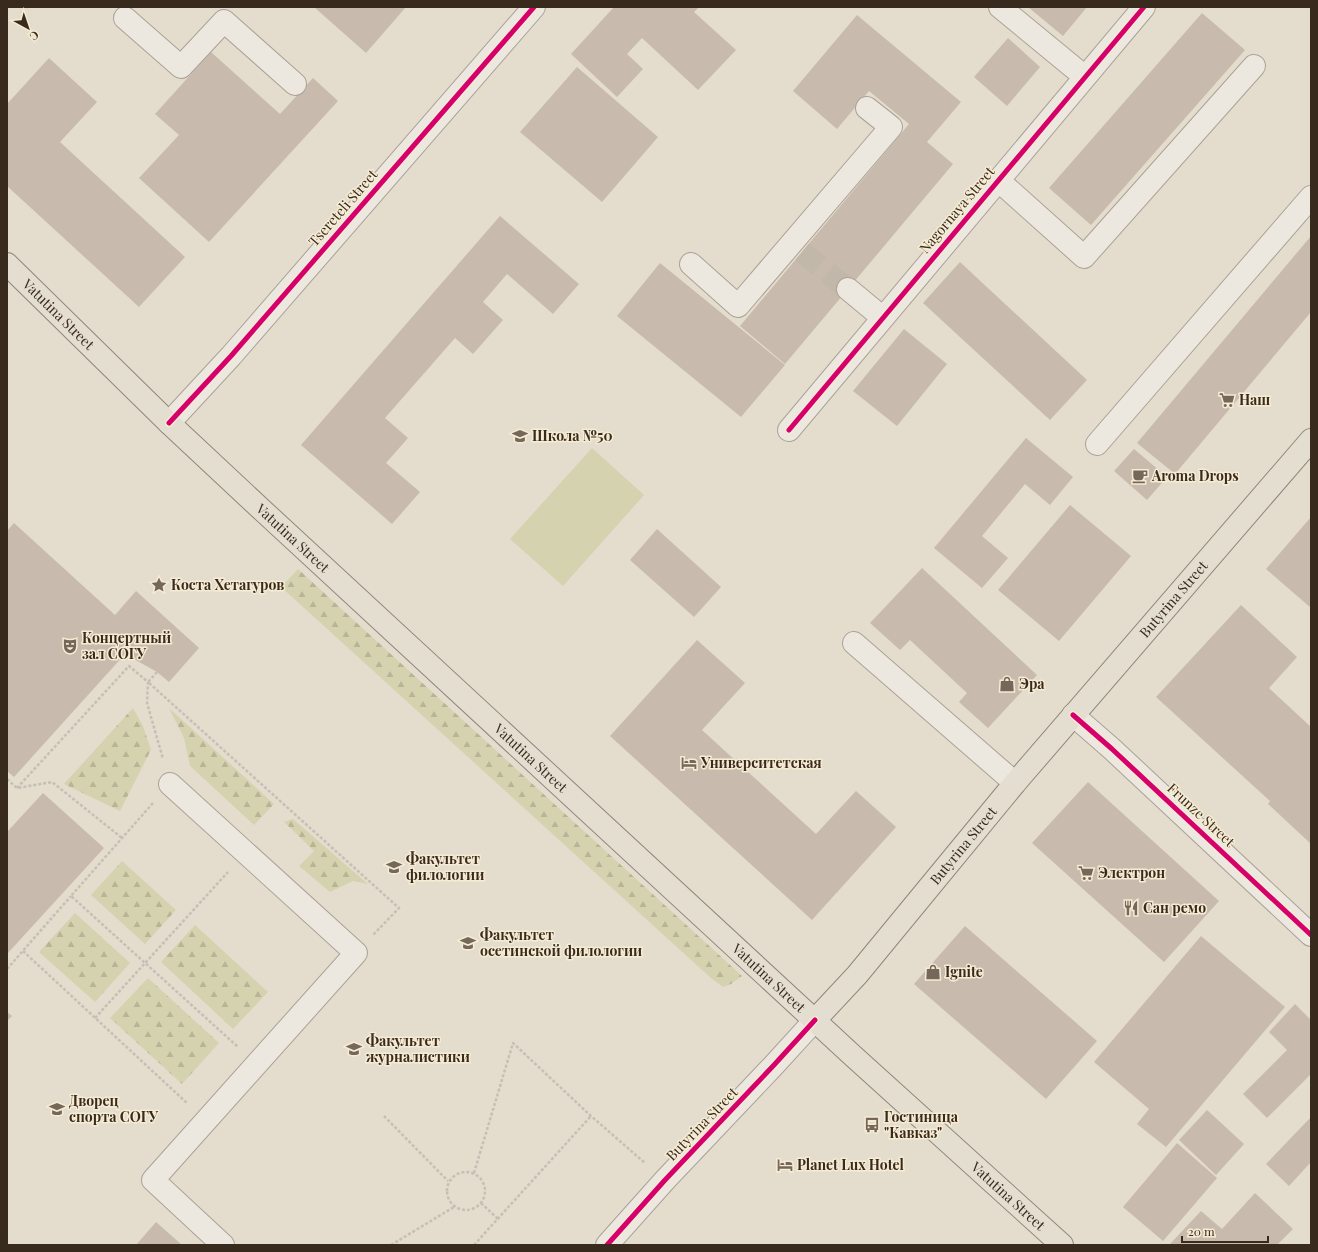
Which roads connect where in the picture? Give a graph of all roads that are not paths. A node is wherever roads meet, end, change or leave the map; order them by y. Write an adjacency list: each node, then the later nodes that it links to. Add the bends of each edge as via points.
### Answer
1 (534, 7): 15 (street, Tsereteli Street, via 231,356)
2 (1000, 7): 6 (street)
3 (1144, 7): 6 (street, Nagornaya Street)
4 (125, 18): 7 (street, via 181,67 224,20)
5 (1254, 66): 9 (street, via 1084,257)
6 (1085, 77): 9 (street, Nagornaya Street)
7 (296, 84)
8 (867, 108): 12 (street, via 891,127 797,247 738,306)
9 (998, 180): 14 (street, Nagornaya Street)
10 (1311, 197): 18 (street)
11 (7, 264): 15 (main road, Vatutina Street)
12 (691, 264)
13 (848, 289): 14 (street)
14 (883, 318): 16 (street, Nagornaya Street)
15 (169, 423): 24 (main road, Vatutina Street)
16 (789, 430)
17 (1311, 440): 20 (main road, Butyrina Street)
18 (1097, 444)
19 (854, 643): 21 (street)
20 (1073, 715): 21 (main road, Butyrina Street); 23 (street, Frunze Street)
21 (1015, 783): 24 (main road, Butyrina Street, via 857,975)
22 (170, 784): 25 (street, via 356,953 153,1180)
23 (1311, 934)
24 (815, 1020): 26 (street, Butyrina Street); 27 (main road, Vatutina Street)
25 (223, 1245)
26 (607, 1245)
27 (1062, 1245)

